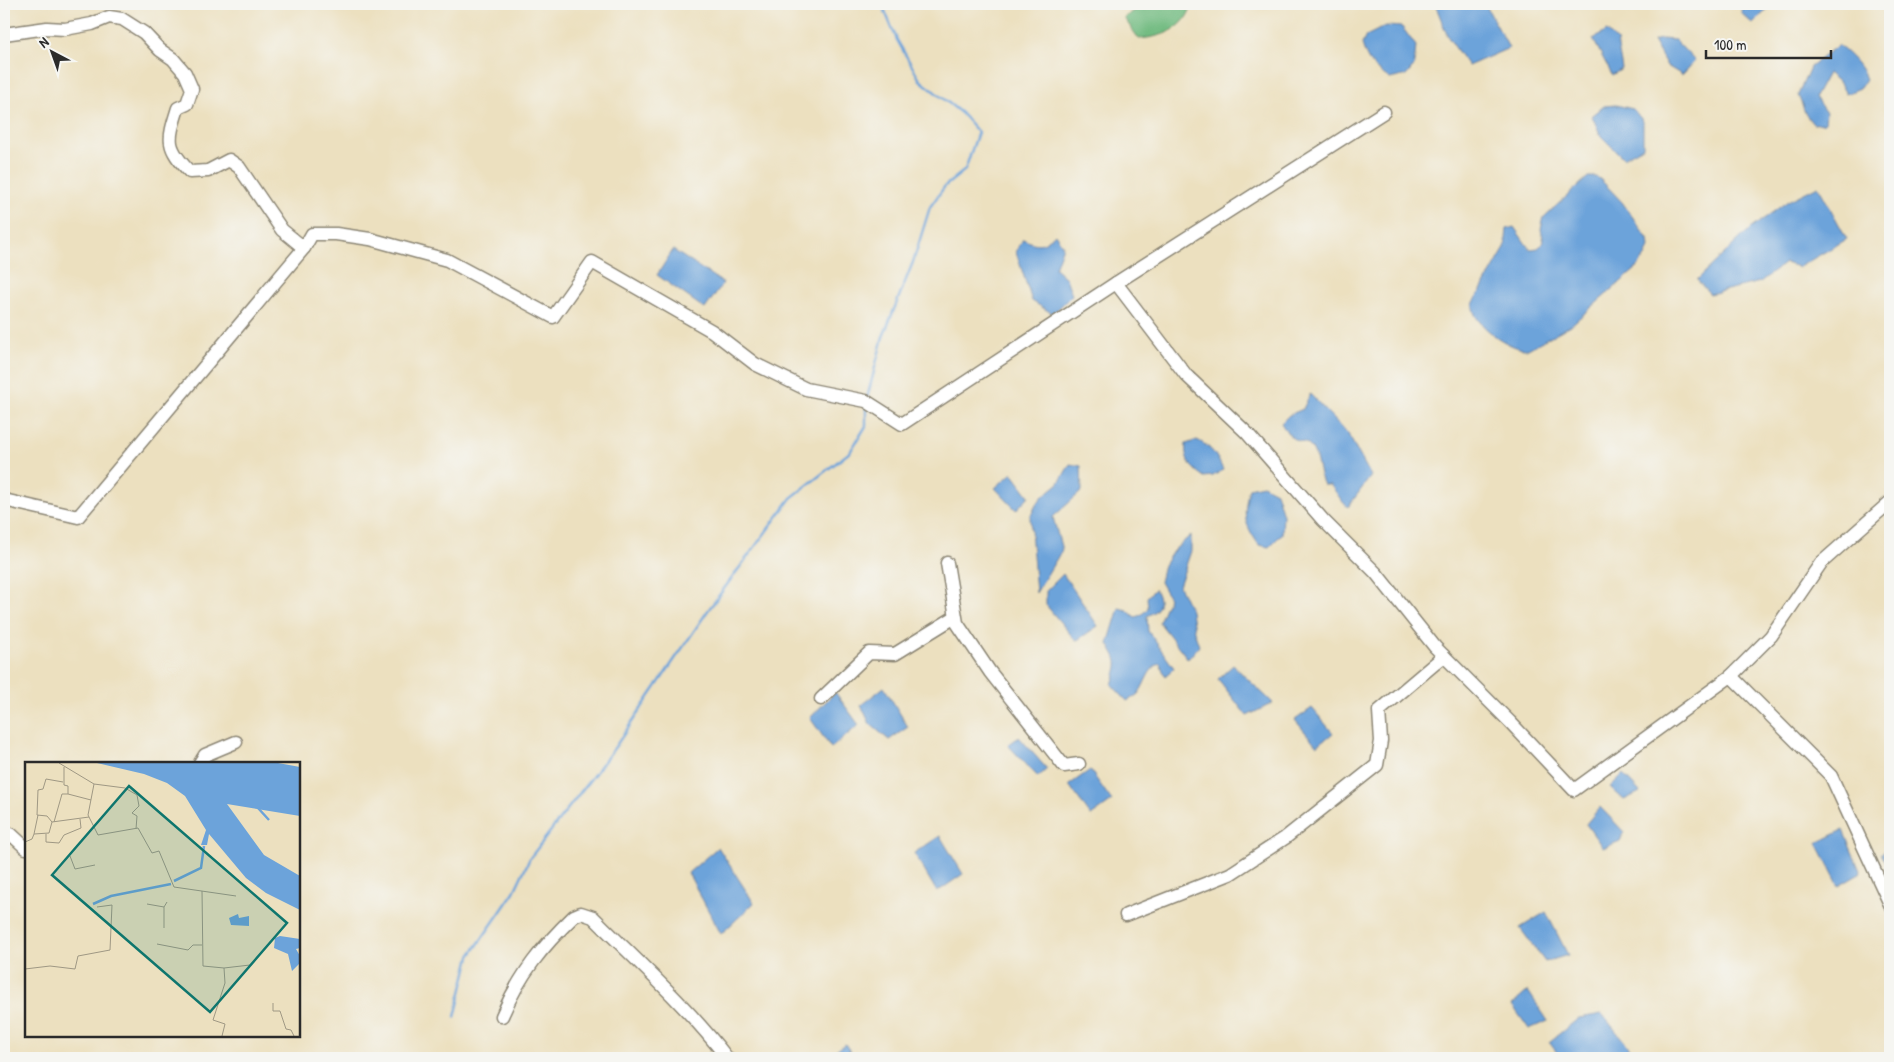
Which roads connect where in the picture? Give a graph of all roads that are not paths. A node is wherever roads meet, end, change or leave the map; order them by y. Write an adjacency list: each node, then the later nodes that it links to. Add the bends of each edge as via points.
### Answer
1 (4, 34): 3 (street, via 65,29 109,17 122,19 144,33 185,73 192,88 187,104 178,108 170,133 171,148 181,162 190,172 208,171 229,160 239,166 282,230)
2 (1384, 112): 4 (street)
3 (304, 248): 4 (street, via 312,234 336,234 370,239 447,260 553,317 592,262 712,331 755,364 806,389 866,401 902,424); 5 (street, via 78,517)
4 (1116, 283): 9 (street, via 1186,375 1247,433 1323,520 1376,572)
5 (4, 500)
6 (1890, 502): 10 (street, via 1821,562 1771,636)
7 (947, 563): 8 (street)
8 (955, 617): 11 (street, via 895,654 869,653); 14 (street, via 990,672 1064,766)
9 (1444, 656): 10 (street, via 1574,790); 18 (street, via 1379,711 1381,742 1377,765 1285,838 1230,874)
10 (1731, 676): 17 (street, via 1831,776)
11 (821, 699)
12 (236, 742): 13 (street, via 205,755)
13 (201, 762)
14 (1079, 764)
15 (11, 834): 16 (street)
16 (25, 847)
17 (1890, 904)
18 (1126, 915)
19 (502, 1016): 20 (street, via 512,992 536,955 574,916 581,913 593,917 651,974)
20 (727, 1058)

